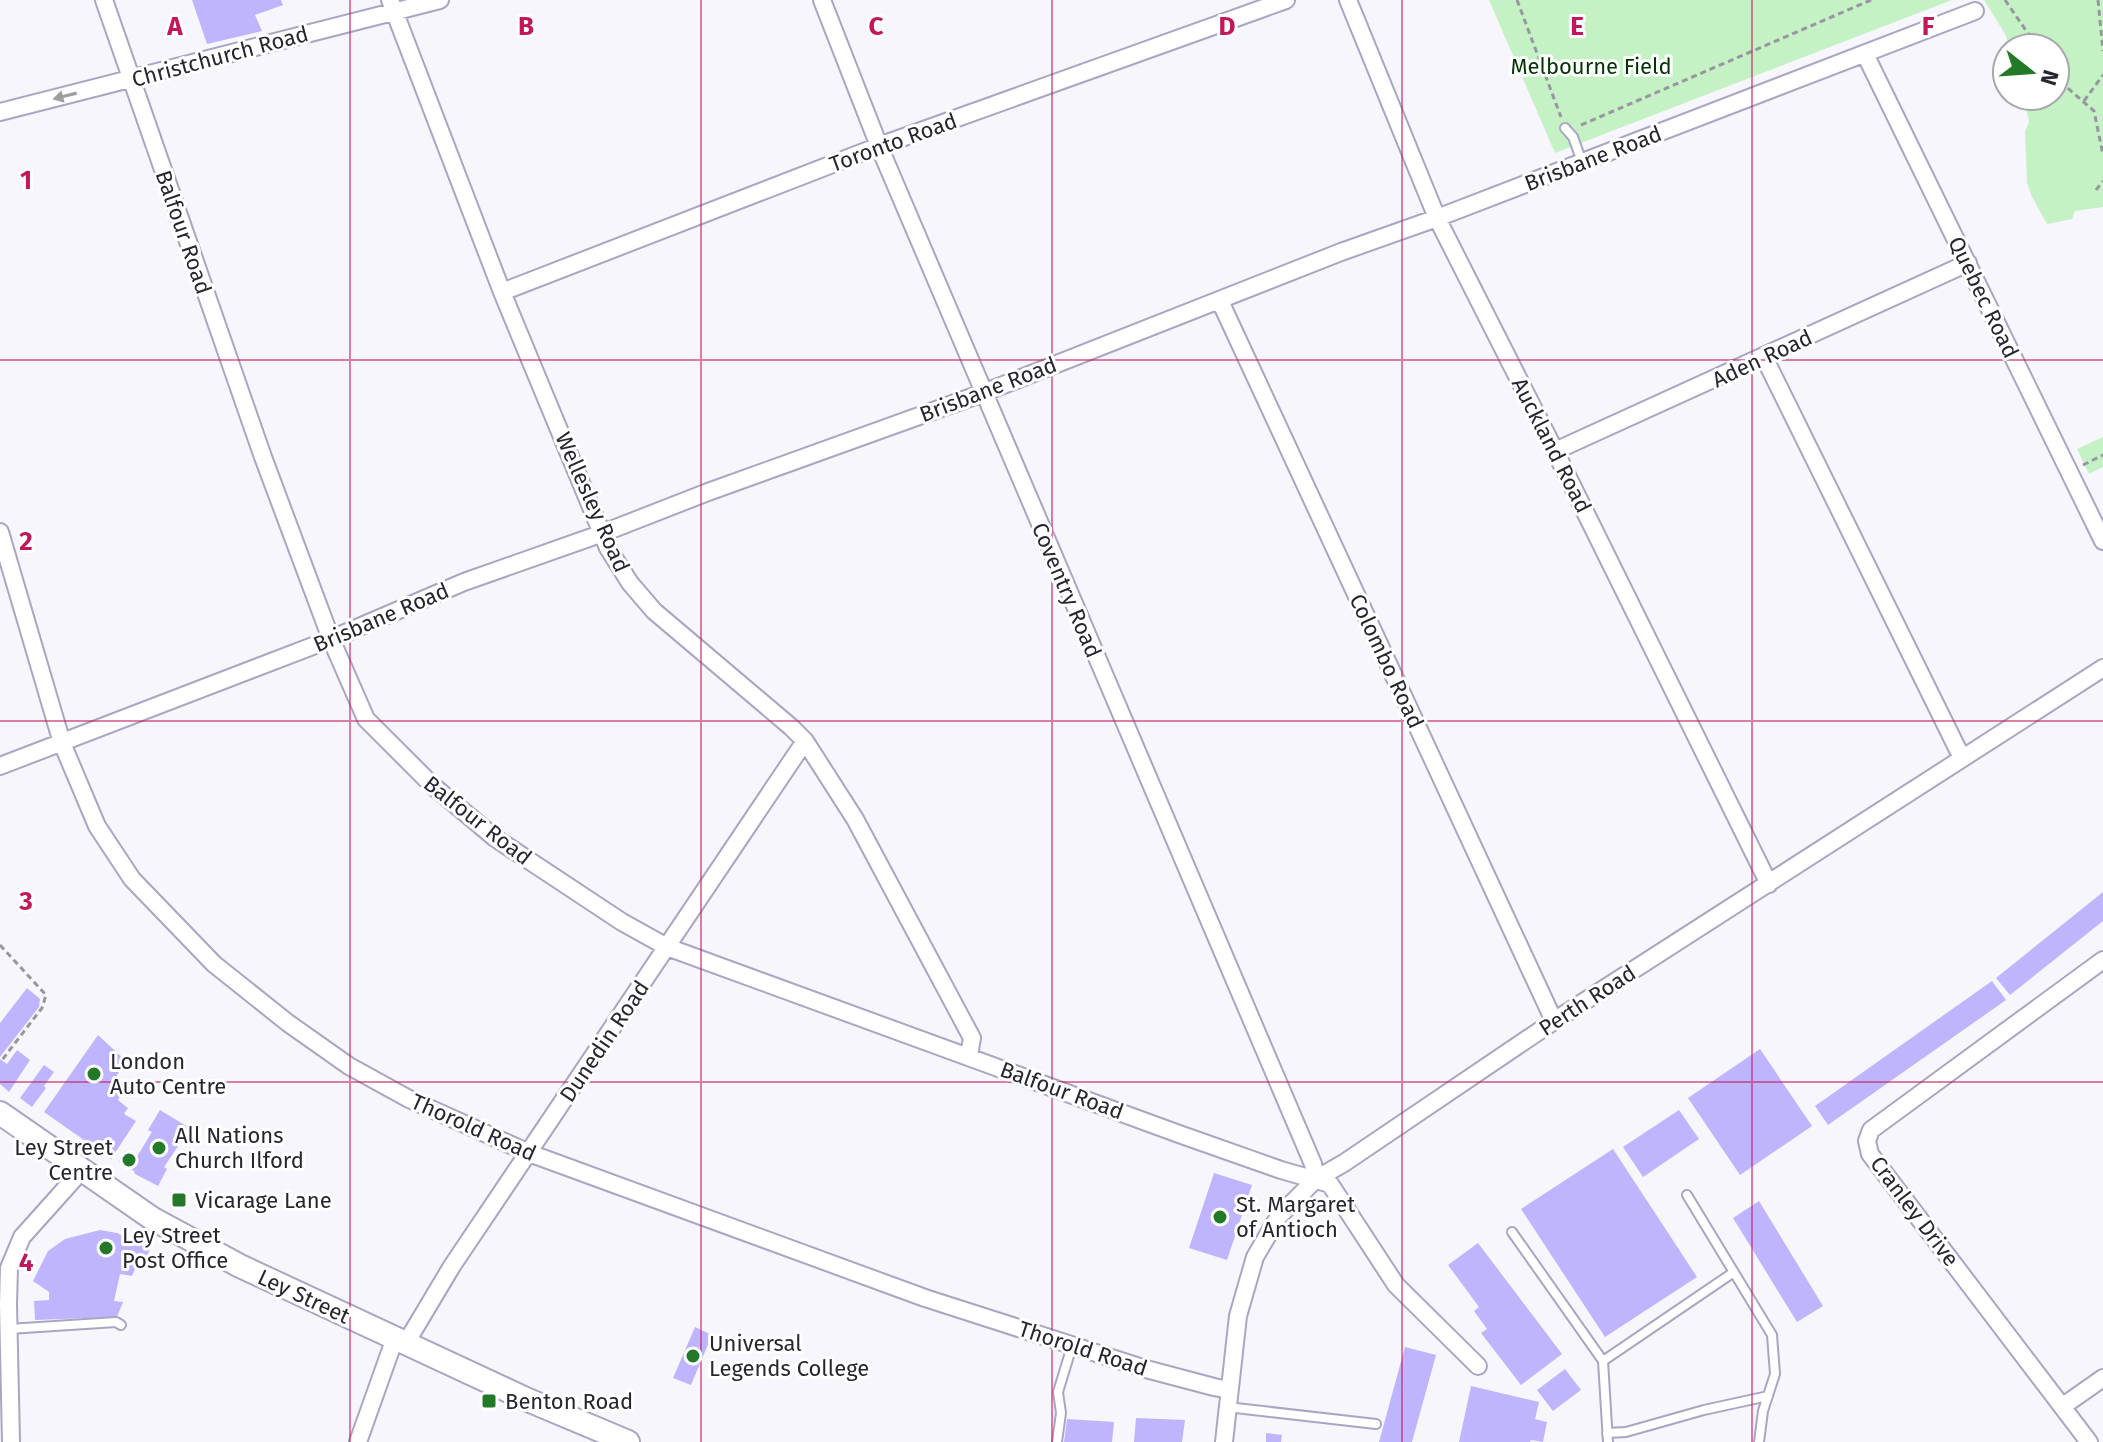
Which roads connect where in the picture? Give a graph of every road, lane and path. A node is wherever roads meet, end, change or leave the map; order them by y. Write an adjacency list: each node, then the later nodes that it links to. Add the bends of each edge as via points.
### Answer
1 (104, 0): 18 (street, Balfour Road)
2 (440, 0): 10 (street, Christchurch Road)
3 (822, 0): 24 (street, Coventry Road)
4 (1286, 0): 24 (street, Toronto Road)
5 (1348, 0): 29 (street, Auckland Road)
6 (1517, 0): 22 (path)
7 (1871, 0): 22 (path, via 1586,124)
8 (2005, 0): 14 (path)
9 (2098, 0): 12 (path)
10 (392, 5): 18 (street, Christchurch Road); 31 (street, Wellesley Road)
11 (1975, 11): 16 (street, Brisbane Road)
12 (2099, 11): 13 (path); 15 (path)
13 (2103, 19)
14 (2027, 32)
15 (2103, 51)
16 (1865, 54): 26 (street, Brisbane Road); 30 (street, Quebec Road)
17 (2103, 75): 20 (path)
18 (131, 79): 21 (street, Christchurch Road, one-way to 21); 39 (street, Balfour Road)
19 (2071, 90): 20 (path)
20 (2084, 101): 23 (path, via 2094,111)
21 (0, 112)
22 (1565, 128): 26 (lane)
23 (2102, 140): 25 (path)
24 (879, 146): 31 (street, Toronto Road); 34 (street, Coventry Road)
25 (2103, 155)
26 (1582, 163): 29 (street, Brisbane Road)
27 (2103, 181): 28 (path)
28 (2099, 189)
29 (1437, 218): 32 (street, Brisbane Road); 35 (street, Auckland Road)
30 (1968, 263): 33 (street, Aden Road); 38 (street, Quebec Road)
31 (502, 292): 37 (street, Wellesley Road)
32 (1220, 301): 34 (street, Brisbane Road); 49 (street, Colombo Road)
33 (1764, 357): 35 (street, Aden Road); 43 (street)
34 (983, 393): 37 (street, Brisbane Road); 55 (street, Coventry Road)
35 (1555, 451): 45 (street, Auckland Road)
36 (0, 532): 42 (street, Thorold Road)
37 (603, 533): 39 (street, Brisbane Road, via 464,582); 41 (street, Wellesley Road, via 630,583 654,611)
38 (2103, 541)
39 (331, 639): 42 (street, Brisbane Road); 47 (street, Balfour Road, via 366,719 432,785 495,838)
40 (2103, 668): 43 (street, Perth Road)
41 (805, 741): 47 (street, Dunedin Road); 50 (street, Wellesley Road, via 855,819 972,1038)
42 (62, 743): 44 (street, Brisbane Road); 53 (street, Thorold Road, via 97,826 132,879 214,964 349,1066)
43 (1962, 758): 45 (street, Perth Road)
44 (0, 766)
45 (1769, 884): 49 (street, Perth Road)
46 (0, 945): 51 (path, via 46,995)
47 (667, 947): 50 (street, Balfour Road); 53 (street, Dunedin Road)
48 (2103, 960): 68 (street, Cranley Drive, via 1871,1130 1867,1141 1870,1154)
49 (1554, 1021): 55 (street, Perth Road)
50 (969, 1056): 55 (street, Balfour Road)
51 (2, 1060)
52 (0, 1113): 54 (street, Ley Street)
53 (529, 1153): 61 (street, Dunedin Road); 62 (street, Thorold Road)
54 (82, 1170): 60 (street, via 22,1237 9,1268); 61 (street, Ley Street, via 153,1219)
55 (1316, 1179): 64 (street, via 1337,1193 1396,1285); 67 (street, Perth Road, via 1279,1216 1255,1257 1238,1316)
56 (1687, 1195): 58 (lane)
57 (1512, 1232): 63 (lane)
58 (1734, 1272): 63 (lane); 66 (lane, via 1772,1335 1775,1374)
59 (121, 1325): 60 (lane)
60 (9, 1329): 71 (street)
61 (400, 1340): 72 (street, Dunedin Road); 73 (street, Ley Street)
62 (1072, 1345): 67 (street, Thorold Road); 74 (lane, via 1058,1392)
63 (1603, 1361): 70 (lane)
64 (1478, 1366)
65 (2103, 1378): 68 (street)
66 (1768, 1396): 70 (lane); 76 (lane)
67 (1228, 1398): 69 (lane); 75 (street, Perth Road)
68 (2063, 1406): 77 (street, Cranley Drive)
69 (1376, 1424)
70 (1607, 1438)
71 (11, 1442)
72 (358, 1442)
73 (628, 1442)
74 (1057, 1442)
75 (1224, 1442)
76 (1759, 1442)
77 (2089, 1442)

